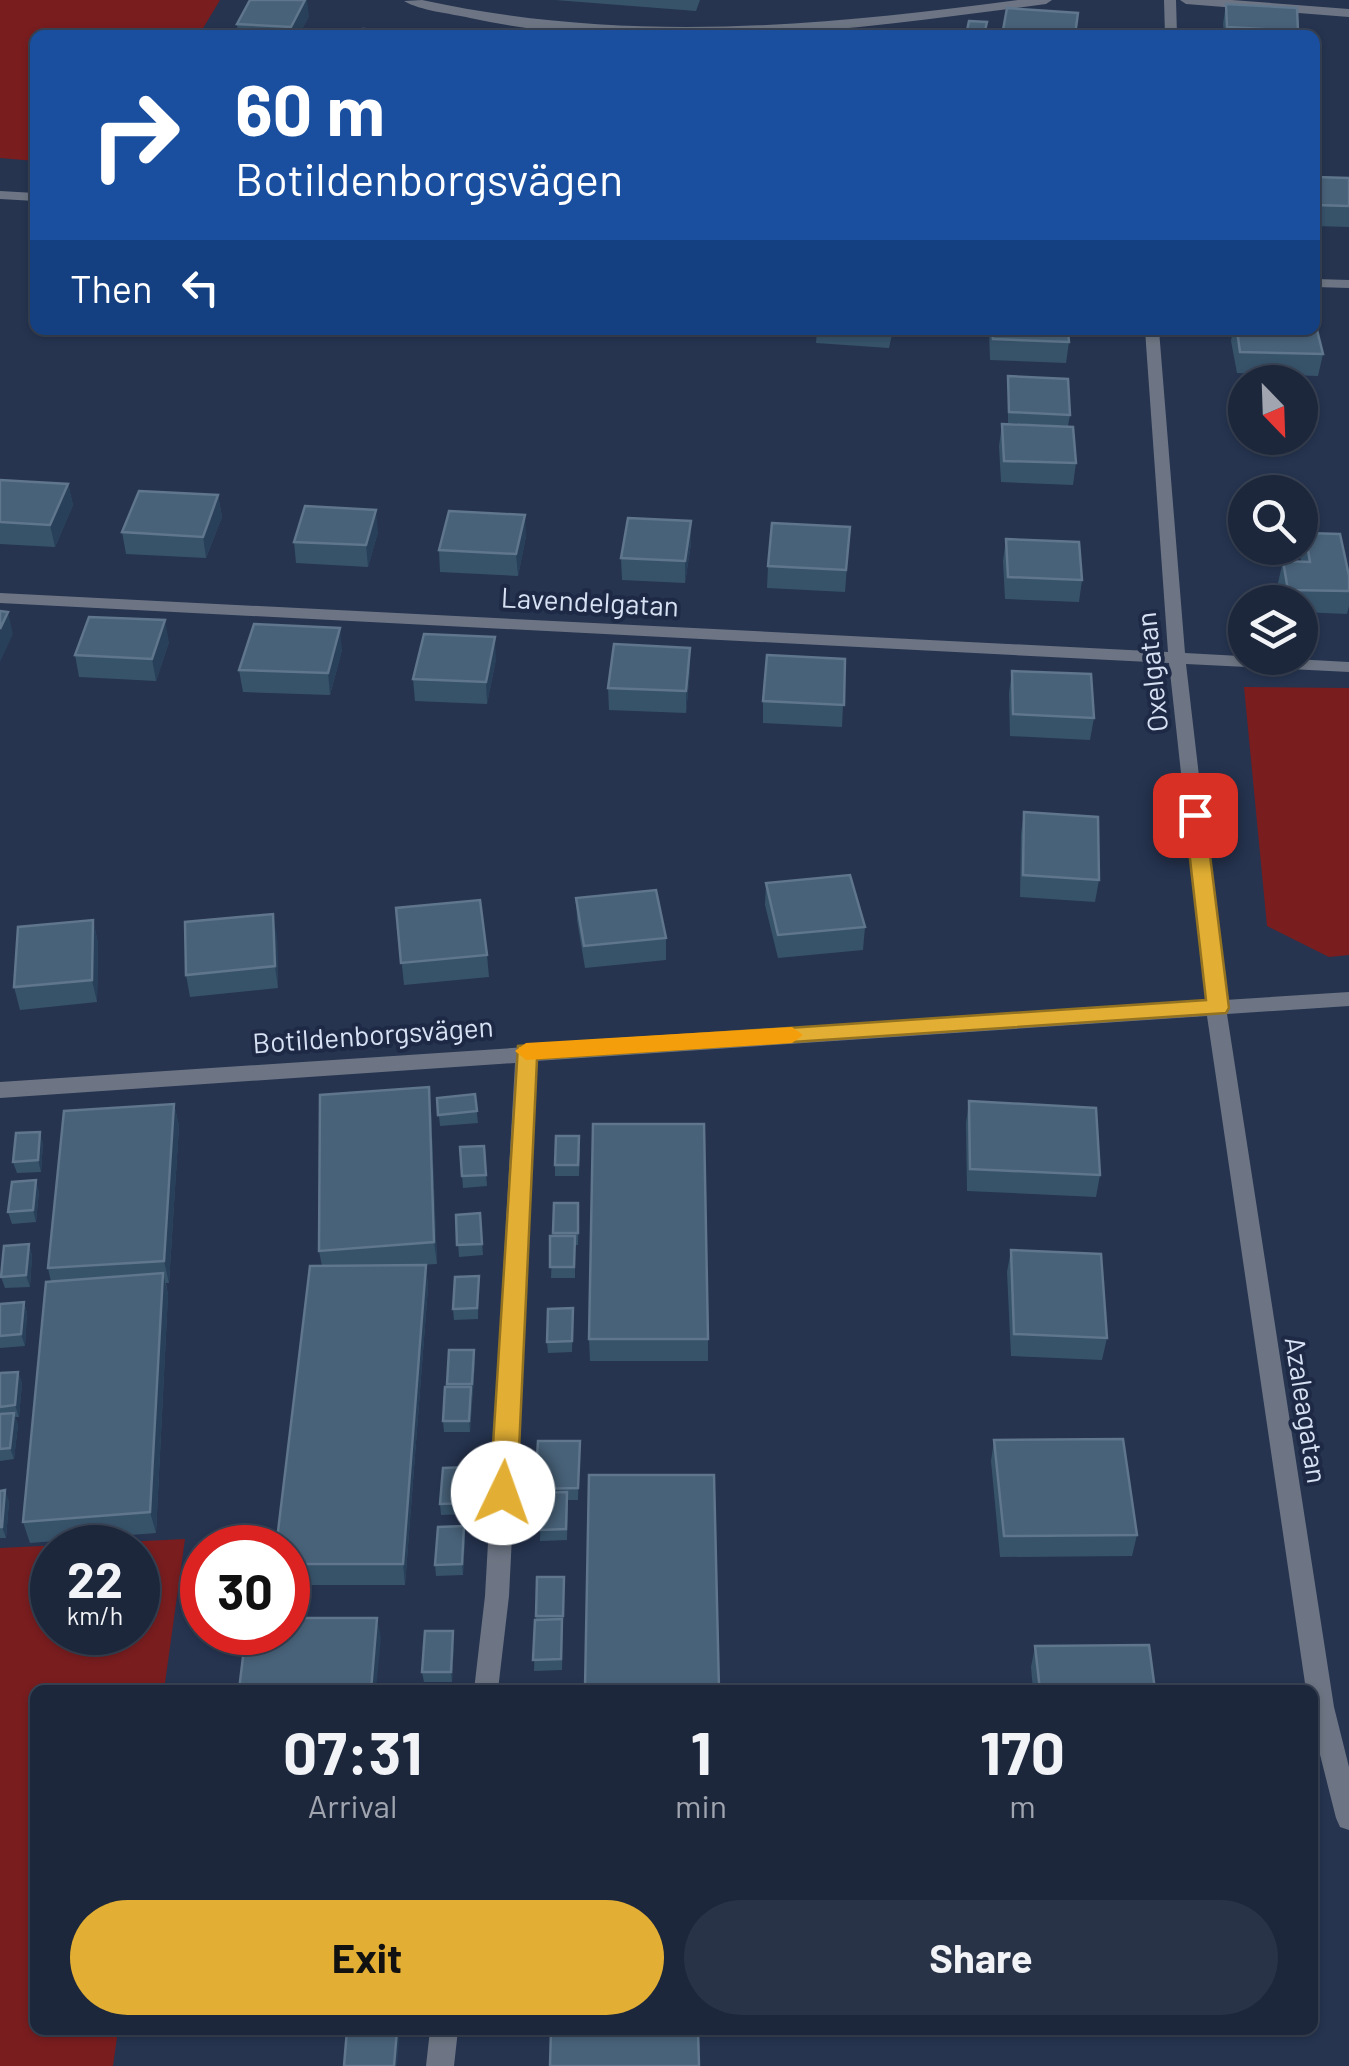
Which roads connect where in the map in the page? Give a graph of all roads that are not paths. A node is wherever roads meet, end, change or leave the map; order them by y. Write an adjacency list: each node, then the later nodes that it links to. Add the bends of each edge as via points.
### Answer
1 (410, 0): 6 (street, via 459,14)
2 (1046, 0): 7 (street)
3 (1170, 0): 8 (street)
4 (1186, 0): 5 (street)
5 (1349, 13)
6 (624, 30)
7 (778, 30)
8 (1171, 30)
9 (0, 195): 10 (street)
10 (30, 197)
11 (1320, 282): 12 (street)
12 (1349, 284)
13 (1152, 335): 15 (street, Oxelgatan)
14 (0, 598): 15 (street, Lavendelgatan)
15 (1177, 660): 16 (street, Lavendelgatan); 18 (street, Oxelgatan)
16 (1349, 667)
17 (1349, 1000): 18 (street, Botildenborgsvägen)
18 (1218, 1008): 19 (street, Botildenborgsvägen); 22 (street, Azaleagatan)
19 (526, 1052): 20 (street, Botildenborgsvägen); 21 (street)
20 (0, 1090)
21 (487, 1685)
22 (1318, 1685)
23 (1318, 1687): 24 (street, Azaleagatan)
24 (1349, 1818)
25 (443, 2035): 26 (street)
26 (440, 2066)

